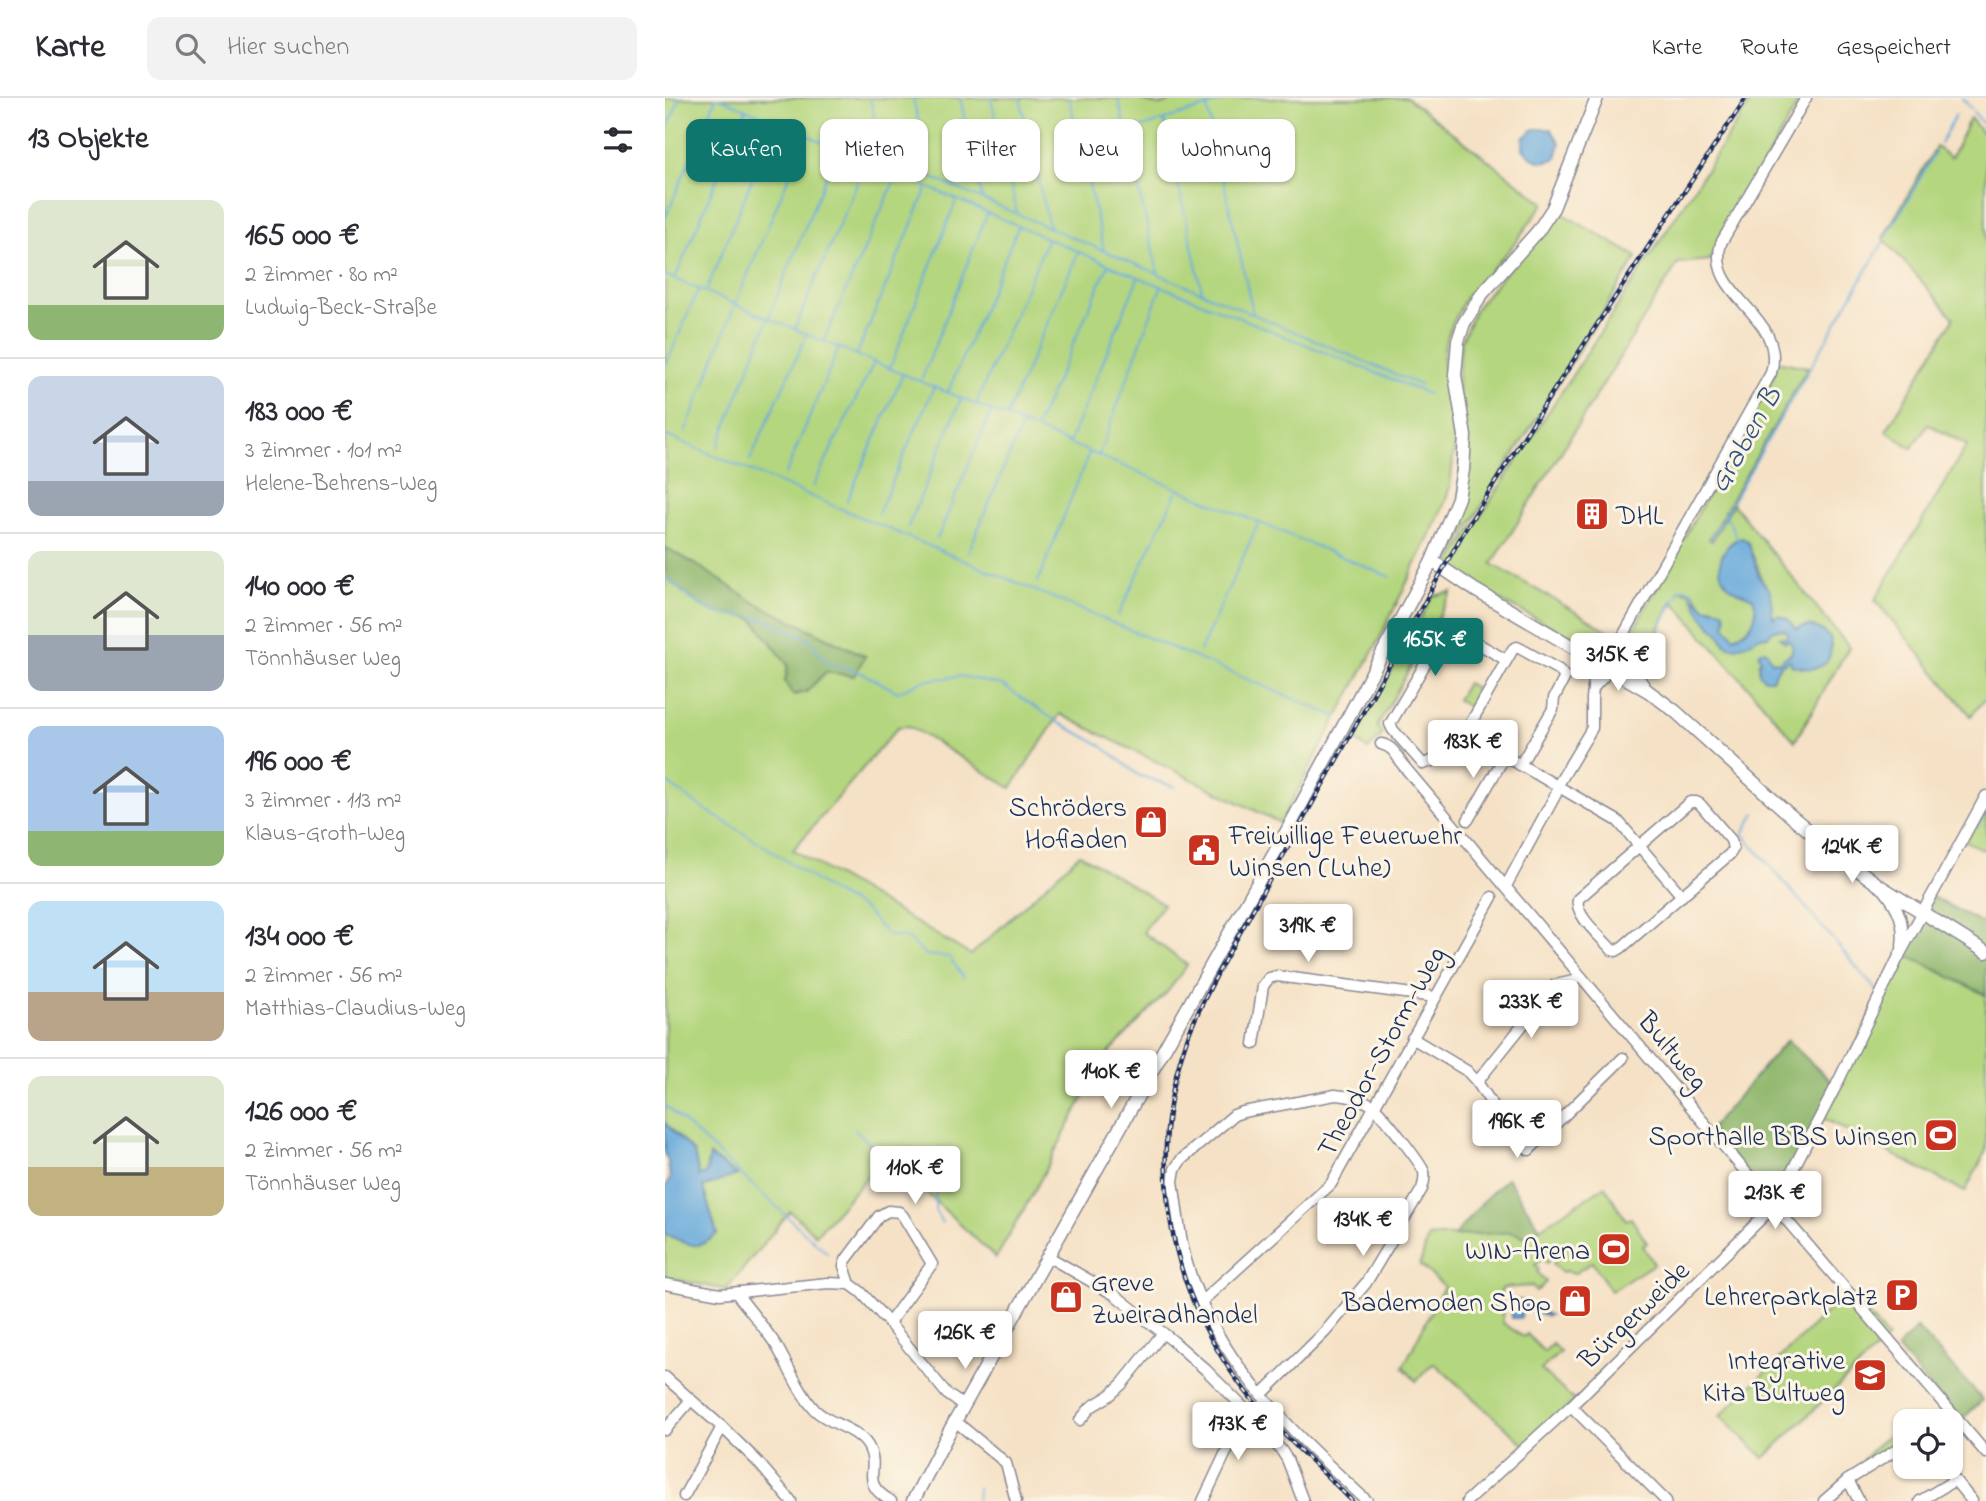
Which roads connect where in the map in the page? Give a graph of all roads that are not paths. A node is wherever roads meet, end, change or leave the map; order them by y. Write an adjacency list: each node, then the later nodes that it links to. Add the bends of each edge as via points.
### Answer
1 (1597, 98): 3 (main road, via 1553,208 1482,294 1464,323 1455,375 1465,436 1463,470 1458,498)
2 (1806, 98): 4 (street, via 1719,252 1725,281 1772,344 1771,373)
3 (1430, 566): 6 (main road); 33 (main road)
4 (1626, 632): 6 (street); 7 (street, via 1626,653)
5 (1506, 660): 8 (street); 8 (street, via 1453,629 1445,631 1390,724 1423,764); 11 (street, via 1513,649 1521,649 1565,677 1553,709)
6 (1606, 666): 7 (main road); 12 (street, via 1593,688 1592,728)
7 (1648, 691): 19 (main road)
8 (1465, 733): 10 (street)
9 (1381, 744): 17 (street, Bultweg, via 1394,752)
10 (1505, 756): 11 (street); 14 (street)
11 (1520, 765): 12 (street)
12 (1558, 785): 15 (street, via 1618,821); 16 (street)
13 (1986, 796): 22 (street, Bürgerweide)
14 (1468, 820)
15 (1639, 845): 20 (street); 20 (street, via 1685,805 1696,802 1731,840 1730,854); 20 (street, via 1578,898 1579,913 1616,951)
16 (1514, 867): 17 (street); 18 (street)
17 (1493, 870): 18 (street, Bultweg)
18 (1506, 886): 32 (street, Bultweg)
19 (1880, 886): 22 (main road); 23 (street, Bürgerweide, via 1901,917)
20 (1682, 896)
21 (1492, 897): 26 (street, Theodor-Storm-Weg)
22 (1922, 913): 23 (street, Bürgerweide); 24 (main road)
23 (1901, 952): 32 (street, Bürgerweide)
24 (1986, 952)
25 (1574, 981): 30 (street, via 1555,985)
26 (1436, 997): 27 (street, Theodor-Storm-Weg); 28 (street, via 1269,978 1263,986)
27 (1412, 1038): 30 (street, via 1467,1071); 31 (street, Theodor-Storm-Weg)
28 (1254, 1044)
29 (1623, 1058): 30 (street, via 1529,1150)
30 (1477, 1082)
31 (1374, 1107): 37 (street, Theodor-Storm-Weg, via 1331,1184); 37 (street, via 1335,1095 1243,1112 1225,1121 1181,1160 1173,1181 1186,1260); 41 (street, via 1421,1165 1422,1189 1366,1283 1325,1332)
32 (1774, 1206): 44 (street, Bürgerweide); 51 (street, Bultweg)
33 (1049, 1257): 39 (street, via 1115,1295); 43 (main road)
34 (665, 1284): 36 (street)
35 (850, 1284): 36 (street); 38 (street); 38 (street, via 846,1261 879,1216 899,1212 933,1264)
36 (737, 1294): 56 (street, via 775,1344 816,1411 867,1446 874,1489)
37 (1201, 1302): 41 (street, via 1227,1351)
38 (888, 1323): 43 (street, via 947,1394)
39 (1163, 1333): 45 (street); 46 (street, via 1122,1384)
40 (665, 1377): 42 (street)
41 (1261, 1395): 61 (street)
42 (690, 1401): 48 (street); 49 (street)
43 (964, 1406): 47 (main road)
44 (1571, 1406): 62 (street, Bürgerweide); 63 (street)
45 (1246, 1410): 59 (street); 60 (street, via 1287,1459)
46 (1080, 1420)
47 (955, 1421): 57 (main road); 58 (street, via 1006,1463)
48 (722, 1427): 54 (street); 55 (street)
49 (665, 1430)
50 (1893, 1452): 52 (street)
51 (1986, 1453)
52 (1848, 1480): 64 (street); 65 (street)
53 (1955, 1480): 66 (street); 67 (street)
54 (684, 1496)
55 (791, 1501)
56 (891, 1501)
57 (912, 1501)
58 (1016, 1501)
59 (1203, 1501)
60 (1303, 1501)
61 (1367, 1501)
62 (1467, 1501)
63 (1666, 1501)
64 (1824, 1501)
65 (1859, 1501)
66 (1920, 1501)
67 (1972, 1501)

